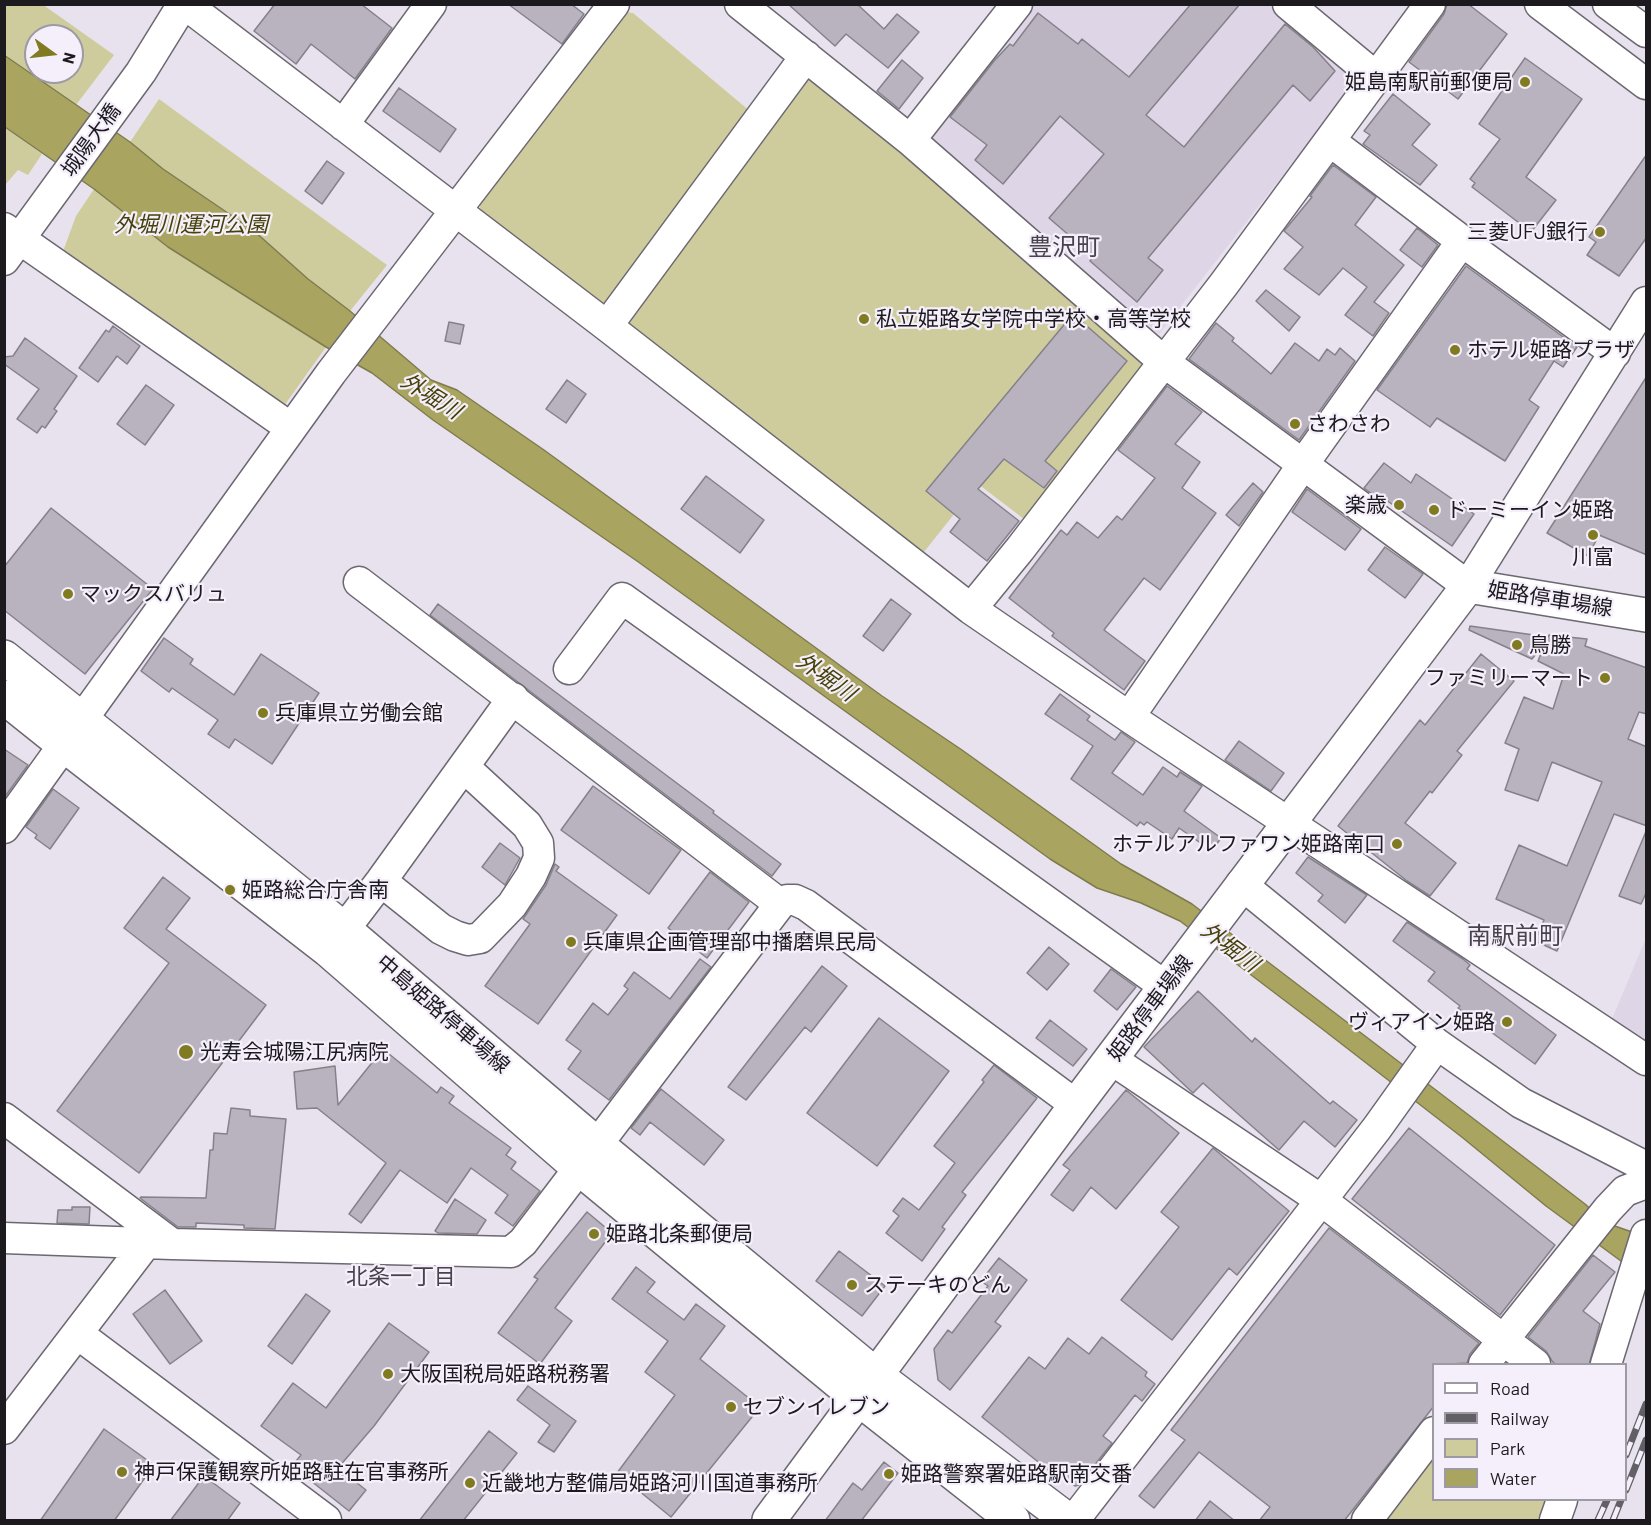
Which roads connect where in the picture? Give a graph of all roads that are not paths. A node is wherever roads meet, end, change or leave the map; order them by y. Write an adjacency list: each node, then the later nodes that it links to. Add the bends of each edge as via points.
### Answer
1 (184, 4): 14 (street); 19 (street, 城陽大橋, via 141,72 40,209)
2 (431, 4): 14 (street)
3 (614, 4): 17 (street)
4 (740, 4): 11 (street)
5 (1017, 4): 15 (street)
6 (1288, 4): 12 (street)
7 (1430, 4): 12 (street)
8 (1540, 4): 13 (street)
9 (1608, 4): 10 (street)
10 (1647, 32)
11 (806, 56): 15 (street); 21 (street)
12 (1377, 78): 16 (street)
13 (1647, 84)
14 (343, 125): 17 (street)
15 (910, 140): 23 (street)
16 (1330, 141): 18 (street); 23 (street)
17 (454, 211): 21 (street); 24 (street)
18 (1462, 241): 22 (street); 25 (street)
19 (10, 242): 24 (street)
20 (1647, 302): 22 (street)
21 (607, 326): 28 (street)
22 (1615, 353): 27 (street)
23 (1164, 362): 25 (street); 28 (street)
24 (291, 428): 35 (street)
25 (1304, 463): 27 (street); 34 (street)
26 (360, 582): 33 (street)
27 (1468, 586): 29 (main road, 姫路停車場線); 37 (main road, 姫路停車場線)
28 (971, 609): 34 (street)
29 (1647, 615)
30 (4, 657): 35 (main road, 中島姫路停車場線)
31 (569, 669): 43 (street, via 621,598)
32 (4, 697): 35 (main road, 中島姫路停車場線)
33 (513, 698): 36 (street); 41 (street)
34 (1129, 717): 37 (street)
35 (74, 734): 38 (street); 42 (main road, 中島姫路停車場線)
36 (465, 767): 39 (street); 39 (street, via 527,825 538,843 539,858 512,905 480,938 468,940 441,929)
37 (1290, 822): 40 (main road, 姫路停車場線); 46 (street)
38 (4, 828)
39 (381, 881): 42 (street)
40 (1241, 884): 43 (main road, 姫路停車場線); 44 (street)
41 (780, 904): 47 (street, via 795,900 806,905); 49 (street)
42 (336, 940): 49 (main road, 中島姫路停車場線)
43 (1166, 987): 45 (main road, 姫路停車場線)
44 (1437, 1044): 50 (street, via 1521,1103); 52 (street)
45 (1111, 1059): 47 (main road, 姫路停車場線); 52 (street)
46 (1647, 1060)
47 (1076, 1105): 61 (main road, 姫路停車場線)
48 (4, 1118): 55 (street)
49 (589, 1157): 55 (street, via 511,1252); 61 (main road, 中島姫路停車場線)
50 (1647, 1167)
51 (1647, 1183): 57 (street, via 1625,1191 1608,1209)
52 (1321, 1200): 57 (street); 69 (street)
53 (1647, 1235): 60 (street)
54 (4, 1238): 55 (street)
55 (160, 1243): 56 (street)
56 (78, 1334): 62 (street); 65 (street)
57 (1503, 1340): 58 (street); 59 (street)
58 (1486, 1363)
59 (1532, 1363)
60 (1607, 1363)
61 (868, 1388): 66 (main road, 姫路停車場線); 67 (main road); 68 (main road)
62 (4, 1429)
63 (1432, 1435): 70 (street)
64 (1562, 1501): 71 (street)
65 (326, 1521)
66 (769, 1521)
67 (1013, 1521)
68 (1068, 1521)
69 (1074, 1521)
70 (1367, 1521)
71 (1555, 1521)

